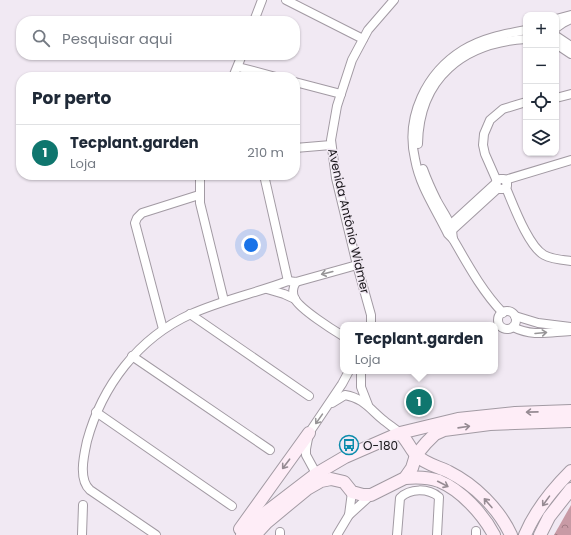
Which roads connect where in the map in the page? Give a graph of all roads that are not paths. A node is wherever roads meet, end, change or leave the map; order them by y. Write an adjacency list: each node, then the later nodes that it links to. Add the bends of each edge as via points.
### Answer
1 (262, 0): 5 (street)
2 (286, 0): 11 (street)
3 (394, 0): 11 (street, Avenida Antônio Widmer)
4 (571, 15): 6 (street)
5 (256, 16)
6 (559, 18)
7 (571, 19): 8 (street)
8 (559, 26)
9 (523, 31): 35 (street, via 497,35 464,49 436,73 419,102 413,124 412,145 415,160 425,190)
10 (559, 38): 14 (street)
11 (363, 39): 23 (street, Avenida Antônio Widmer, via 352,60)
12 (523, 39): 35 (street, via 491,44 464,56 443,75 424,107 418,135 419,154 428,182)
13 (559, 46): 15 (street)
14 (571, 46)
15 (571, 54)
16 (240, 60): 17 (street)
17 (238, 67): 18 (street); 19 (street)
18 (236, 72)
19 (257, 72)
20 (300, 83): 23 (street)
21 (571, 89): 22 (street)
22 (559, 92)
23 (341, 94): 28 (street, Avenida Antônio Widmer)
24 (571, 94): 25 (street)
25 (559, 97)
26 (523, 103): 33 (street, via 503,109 490,120 484,134 485,154)
27 (523, 107): 33 (street, via 503,115 491,128 487,148)
28 (331, 145): 29 (street); 37 (street, Avenida Antônio Widmer, via 336,178)
29 (300, 148)
30 (571, 160): 33 (street)
31 (200, 180): 34 (street)
32 (265, 180): 38 (street)
33 (501, 183): 35 (street); 36 (street, via 537,249 543,255)
34 (199, 195): 41 (street); 52 (street, via 142,213 135,223)
35 (450, 231): 42 (street, via 486,293)
36 (571, 261)
37 (357, 265): 38 (street, one-way to 38); 44 (street, Avenida Antônio Widmer)
38 (293, 282): 39 (street); 40 (street, via 292,292)
39 (264, 289): 40 (street); 41 (street)
40 (295, 299): 54 (street)
41 (224, 301): 43 (street)
42 (503, 313): 45 (street, via 511,312); 48 (street)
43 (190, 314): 52 (street); 58 (street)
44 (371, 315): 46 (street); 47 (street, Avenida Antônio Widmer)
45 (515, 316): 50 (street, via 516,322); 51 (street, via 538,323)
46 (368, 322)
47 (370, 322)
48 (498, 322)
49 (498, 326): 50 (street, via 504,329)
50 (513, 327): 53 (street, one-way to 53, via 533,334)
51 (571, 327)
52 (163, 329): 55 (street)
53 (571, 331)
54 (340, 334)
55 (132, 356): 61 (street, via 112,383); 67 (street)
56 (347, 374): 59 (street)
57 (361, 374): 60 (street, via 361,387)
58 (309, 396)
59 (328, 405): 60 (street, via 345,395); 64 (street, one-way to 64)
60 (368, 405): 65 (street)
61 (96, 412): 79 (street); 84 (street, via 83,463 87,488)
62 (571, 412): 65 (street, one-way to 65, via 515,413 458,419)
63 (571, 421): 66 (street, one-way to 63, via 435,434 444,430 463,427)
64 (309, 433): 72 (street, via 306,455); 85 (street, one-way to 85)
65 (400, 433): 68 (street); 69 (street)
66 (426, 443): 68 (street); 71 (street, via 431,459)
67 (270, 450)
68 (416, 455): 71 (street); 73 (street, via 412,468)
69 (345, 457): 72 (street); 74 (street, via 342,477)
70 (571, 471): 82 (street, one-way to 82, via 546,500)
71 (448, 472): 81 (street, one-way to 71, via 498,514 470,485)
72 (319, 477): 74 (street); 86 (street, via 265,513); 87 (street)
73 (405, 478): 77 (street); 91 (street, one-way to 91, via 424,477 451,488 472,505)
74 (344, 482): 76 (street)
75 (571, 489): 92 (street, via 549,517)
76 (352, 492): 77 (street); 80 (street)
77 (371, 495): 80 (street)
78 (83, 505): 83 (street)
79 (232, 506)
80 (349, 515): 88 (street)
81 (510, 532): 82 (street)
82 (527, 532)
83 (82, 535)
84 (156, 535)
85 (236, 535)
86 (242, 535)
87 (255, 535)
88 (337, 535)
89 (397, 535): 90 (street, via 400,498 413,491 430,492 439,497)
90 (437, 535)
91 (494, 535)
92 (540, 535)

